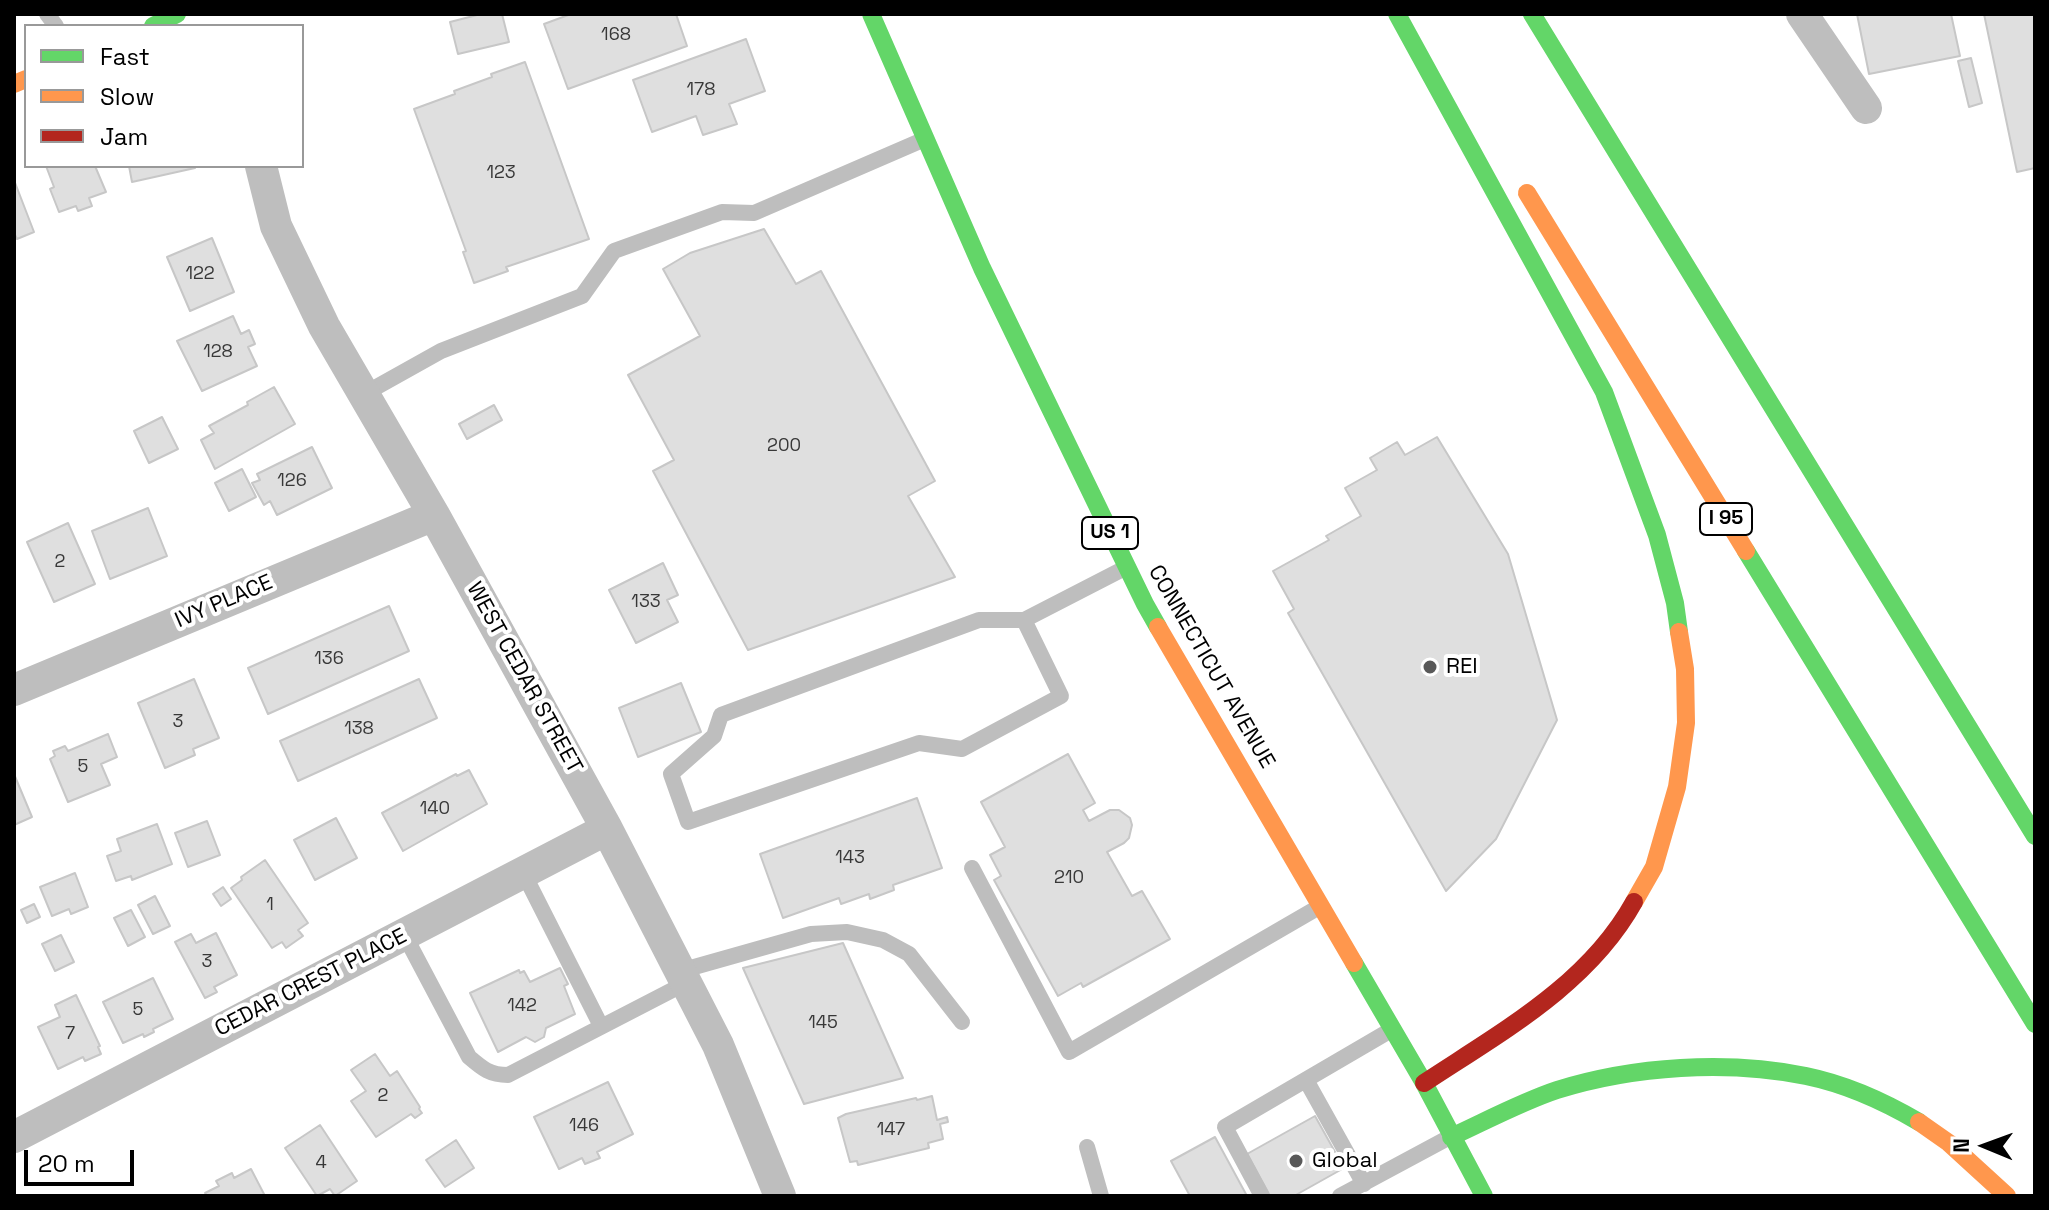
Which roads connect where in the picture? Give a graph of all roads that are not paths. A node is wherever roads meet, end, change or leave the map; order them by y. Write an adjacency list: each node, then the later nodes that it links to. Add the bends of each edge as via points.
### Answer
1 (177, 14): 6 (main road)
2 (871, 14): 8 (main road, CONNECTICUT AVENUE / US 1)
3 (1397, 14): 30 (main road, via 1604,392 1657,535 1685,669 1686,723 1677,787 1654,867 1627,915 1566,985)
4 (1532, 14): 11 (main road)
5 (1802, 14): 7 (street)
6 (157, 24)
7 (1866, 108)
8 (926, 138): 12 (lane, via 754,213 722,212 614,251 582,296 441,351); 14 (main road, CONNECTICUT AVENUE / US 1, via 982,268)
9 (262, 168): 12 (street, WEST CEDAR STREET, via 276,226)
10 (1516, 177): 26 (main road, I 95)
11 (1738, 350): 16 (main road); 19 (main road)
12 (364, 394): 13 (street, WEST CEDAR STREET)
13 (434, 515): 17 (street, IVY PLACE); 18 (street, WEST CEDAR STREET)
14 (1127, 567): 15 (lane); 22 (main road, CONNECTICUT AVENUE / US 1)
15 (1024, 620): 15 (lane, via 979,620 721,715 714,736 671,774 688,822 919,743 962,749 1061,696)
16 (1936, 641)
17 (14, 690)
18 (607, 829): 21 (street, CEDAR CREST PLACE); 24 (street, WEST CEDAR STREET)
19 (2035, 836)
20 (972, 868): 22 (lane, via 1069,1052)
21 (523, 872): 23 (street, CEDAR CREST PLACE); 27 (lane)
22 (1320, 906): 28 (main road, CONNECTICUT AVENUE / US 1)
23 (404, 934): 27 (lane, via 469,1057 483,1069 508,1075); 31 (street, CEDAR CREST PLACE)
24 (683, 977): 25 (lane, via 811,934 847,932 883,940 909,954); 27 (lane); 35 (street, WEST CEDAR STREET, via 718,1045)
25 (962, 1022)
26 (2035, 1024)
27 (601, 1026)
28 (1392, 1029): 29 (lane); 30 (main road, CONNECTICUT AVENUE / US 1)
29 (1306, 1080): 34 (lane); 37 (lane, via 1225,1127)
30 (1424, 1083): 32 (main road, CONNECTICUT AVENUE / US 1)
31 (14, 1137)
32 (1451, 1137): 34 (lane); 39 (main road, CONNECTICUT AVENUE / US 1); 40 (main road, via 1557,1090 1601,1079 1700,1067 1752,1068 1815,1078 1878,1101 1928,1127)
33 (1087, 1147): 36 (lane)
34 (1364, 1184): 38 (lane)
35 (780, 1196)
36 (1101, 1196)
37 (1262, 1196)
38 (1340, 1196)
39 (1484, 1196)
40 (2007, 1196)

